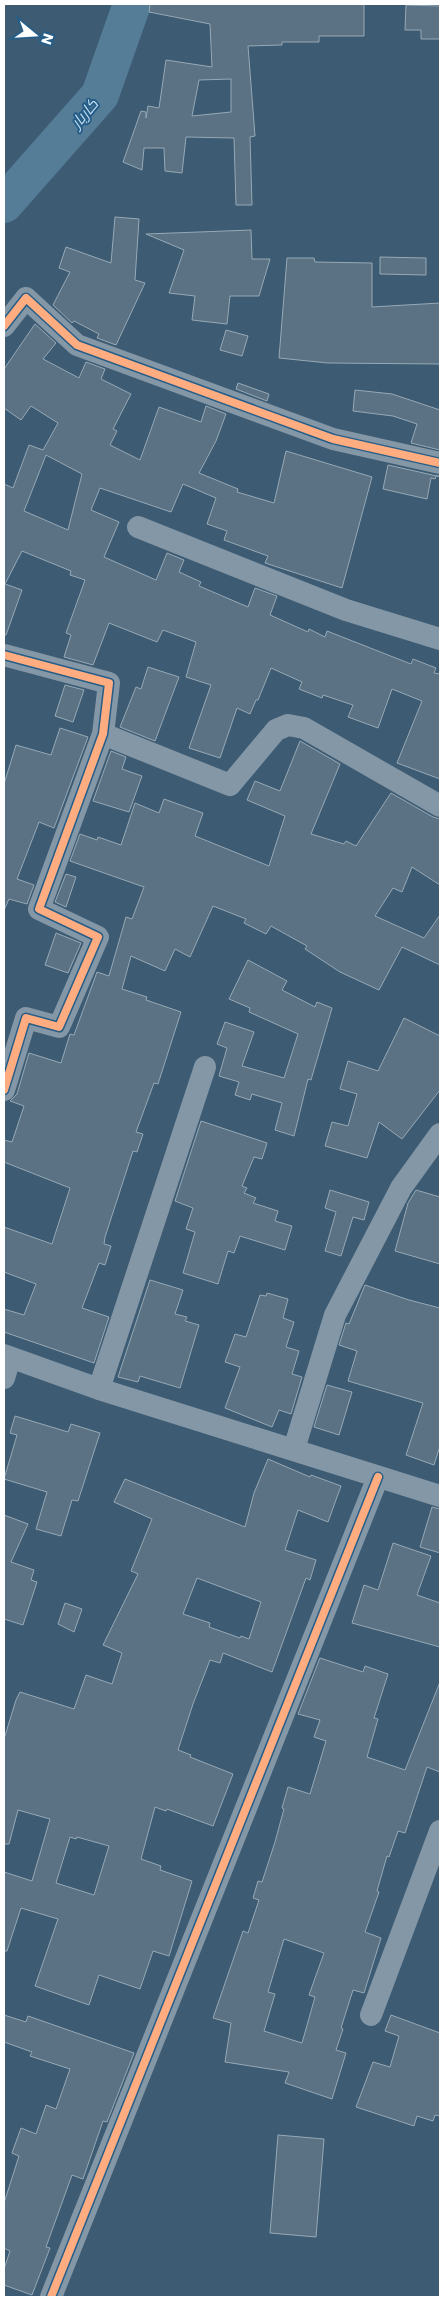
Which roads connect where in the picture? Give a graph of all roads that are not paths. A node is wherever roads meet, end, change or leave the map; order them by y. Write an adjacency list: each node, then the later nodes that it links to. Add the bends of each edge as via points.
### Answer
1 (4, 326): 2 (street, via 26,298 77,345 333,439)
2 (440, 463)
3 (138, 527): 4 (street, via 346,610)
4 (440, 639)
5 (4, 655): 6 (street, via 109,683)
6 (103, 734): 7 (street, via 230,785 276,730 288,725 304,728); 9 (street, via 40,910 98,937 59,1027 26,1018)
7 (440, 806)
8 (205, 1067): 12 (street)
9 (4, 1090)
10 (440, 1134): 13 (street, via 401,1188 336,1315)
11 (6, 1364): 12 (street)
12 (99, 1389): 13 (street)
13 (294, 1449): 14 (street)
14 (378, 1477): 15 (street); 18 (street)
15 (440, 1496)
16 (440, 1831): 17 (street)
17 (371, 2014)
18 (51, 2297)

